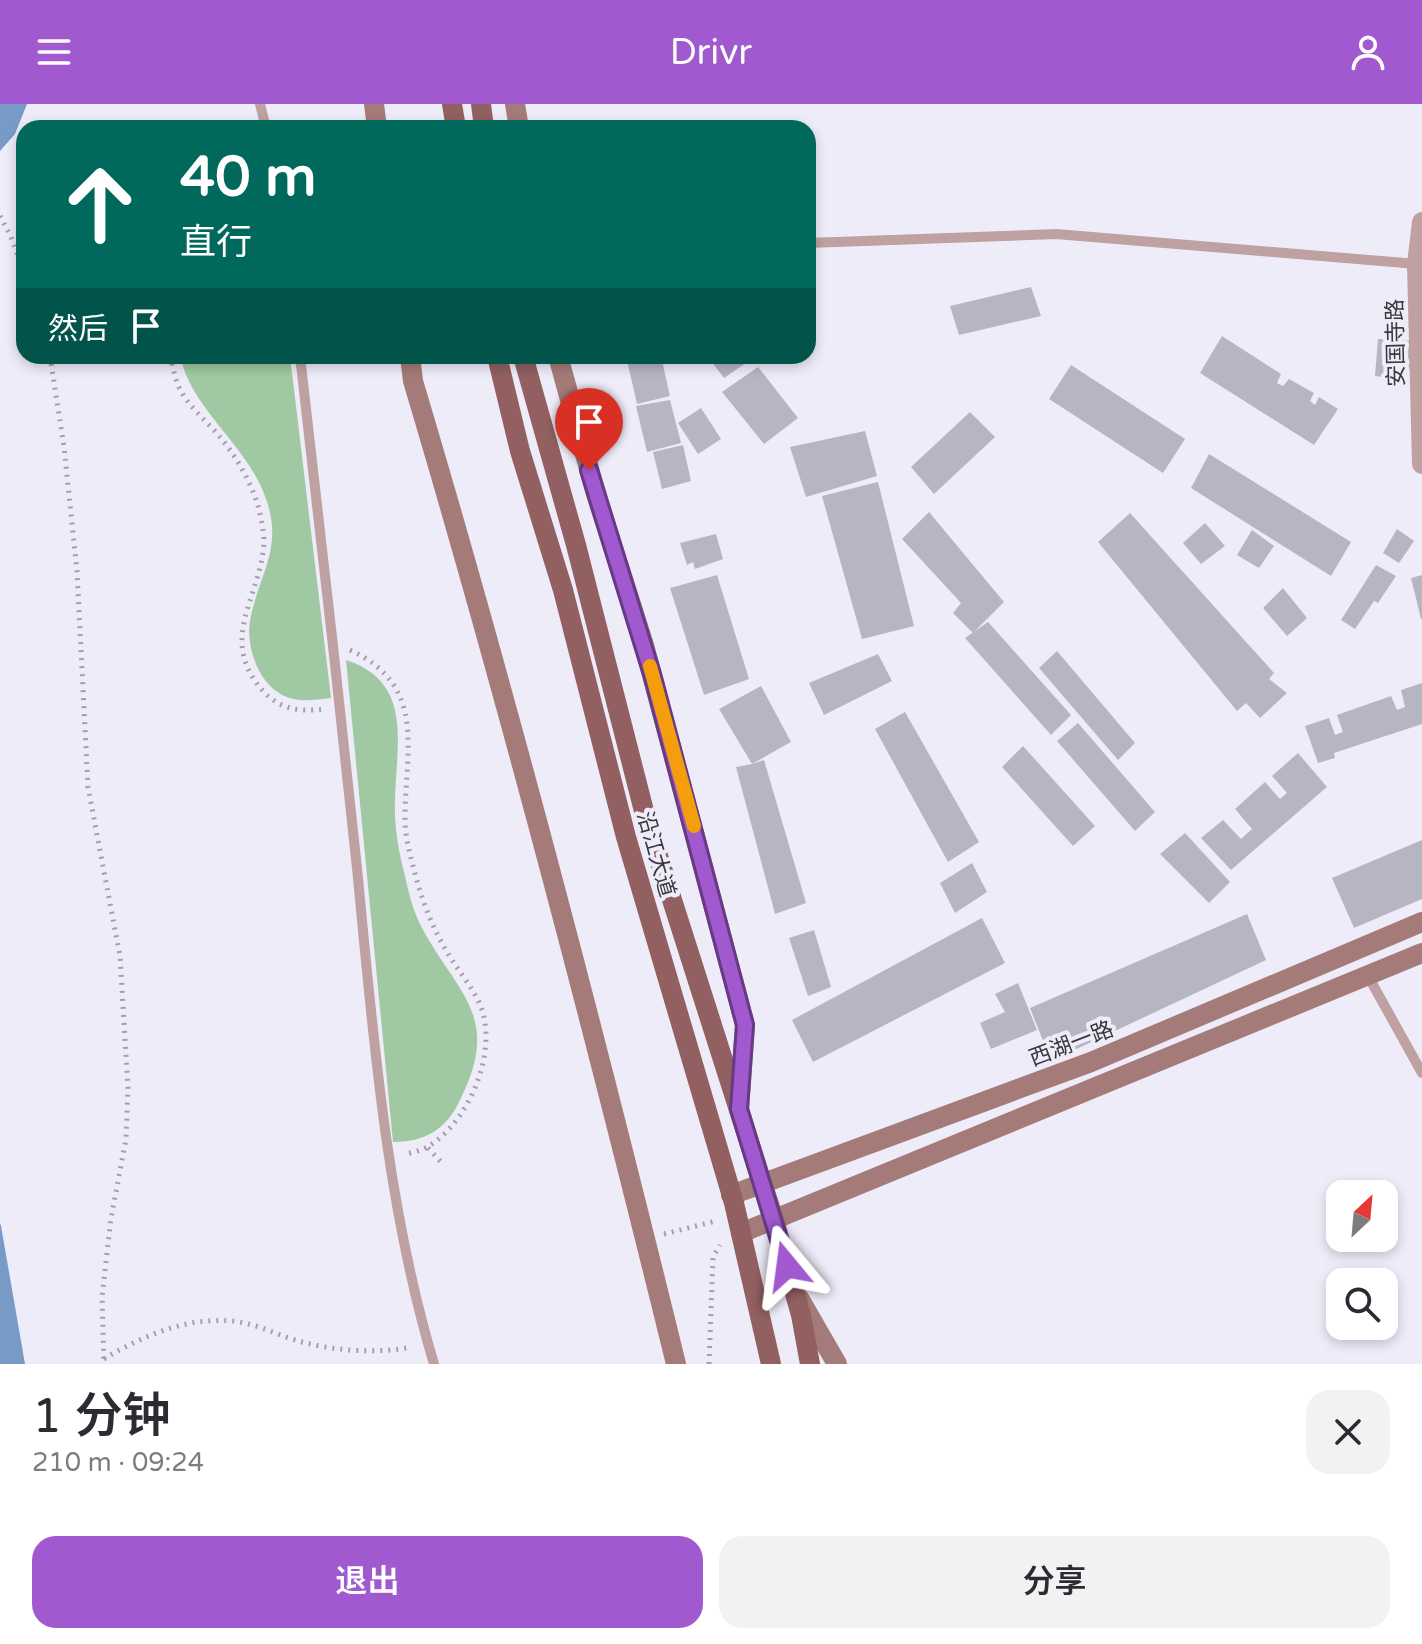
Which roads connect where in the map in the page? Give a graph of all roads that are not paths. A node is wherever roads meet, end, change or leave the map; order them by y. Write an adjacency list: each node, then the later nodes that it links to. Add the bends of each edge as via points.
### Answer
1 (1422, 222): 3 (street, 安国寺路)
2 (816, 243): 3 (lane, via 1056,234)
3 (1417, 264): 9 (street, 安国寺路)
4 (301, 364): 20 (lane, via 397,1209)
5 (411, 364): 21 (street, via 549,858)
6 (499, 364): 16 (main road, 沿江大道, via 626,837)
7 (525, 364): 14 (main road, 沿江大道, via 645,815)
8 (560, 364): 14 (street, via 652,674 745,1025)
9 (1422, 464)
10 (1422, 922): 15 (street, 西湖一路, via 1091,1062)
11 (1422, 953): 12 (street)
12 (1368, 976): 13 (lane); 17 (street)
13 (1422, 1073)
14 (739, 1109): 15 (main road, 沿江大道)
15 (762, 1184): 16 (street, 西湖一路); 17 (main road, 沿江大道)
16 (731, 1195): 18 (main road, 沿江大道)
17 (774, 1220): 18 (street); 19 (main road, 沿江大道)
18 (739, 1224): 22 (main road, 沿江大道)
19 (794, 1289): 23 (main road, 沿江大道); 24 (street)
20 (434, 1364)
21 (676, 1364)
22 (771, 1364)
23 (810, 1364)
24 (837, 1364)

